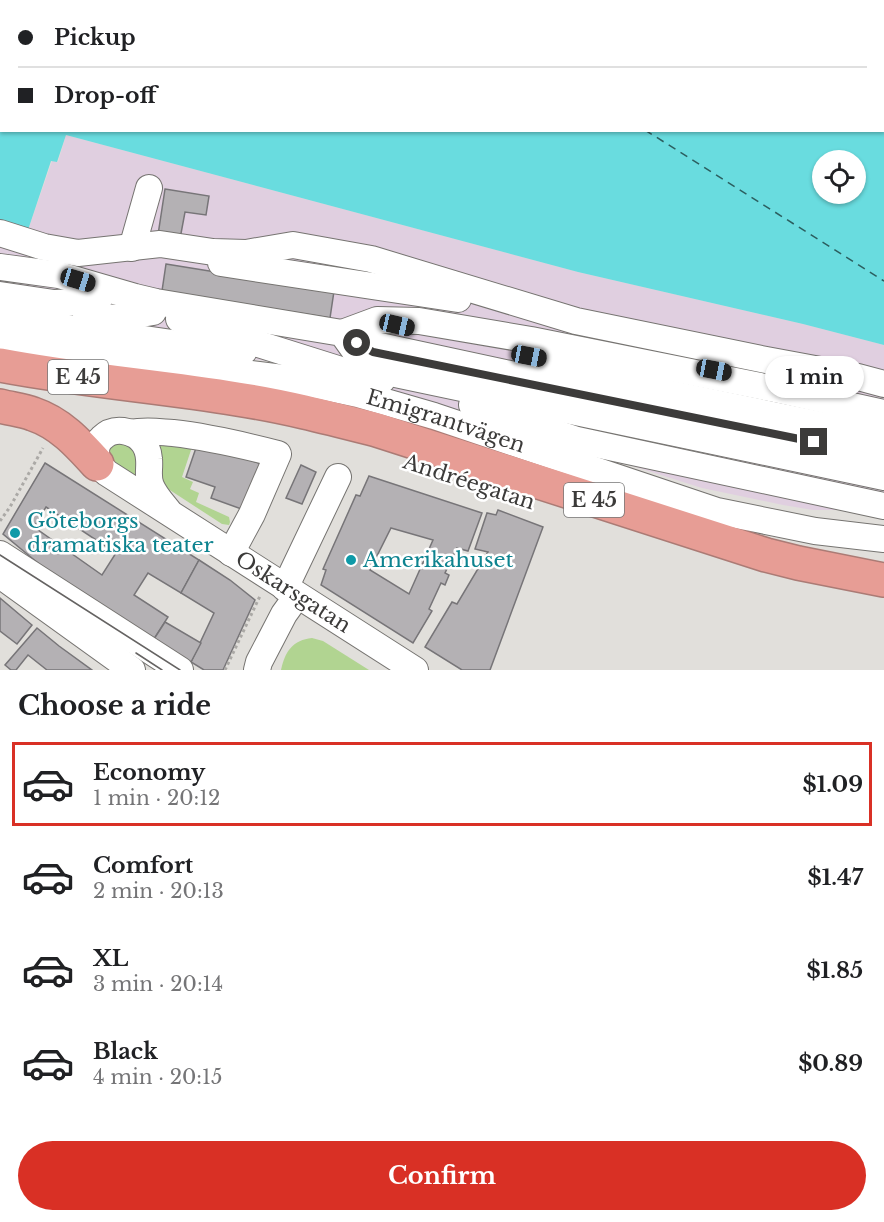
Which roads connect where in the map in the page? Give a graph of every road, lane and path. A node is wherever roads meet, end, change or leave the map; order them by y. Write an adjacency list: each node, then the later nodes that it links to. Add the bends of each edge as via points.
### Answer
1 (149, 188): 3 (street)
2 (0, 233): 3 (street, via 78,253)
3 (132, 248): 5 (street, via 160,244 246,253 293,245 371,259); 18 (street, via 461,300 573,331)
4 (0, 267): 11 (street, via 59,275 135,297 342,333)
5 (481, 293): 14 (street); 15 (street, via 576,321)
6 (0, 300): 7 (street, via 54,303 99,299); 7 (street, via 118,318); 9 (street, via 157,331); 12 (street, via 193,346)
7 (153, 312): 9 (street)
8 (419, 321): 11 (street); 20 (street, via 532,331); 22 (street, via 775,388); 24 (street, via 553,353); 25 (street, via 529,356)
9 (204, 327): 12 (street)
10 (0, 340): 40 (street, Emigrantvägen, via 283,378 358,394 717,511 815,531)
11 (373, 347): 27 (street, via 526,364); 28 (street, via 684,411); 30 (street); 32 (street); 34 (street)
12 (307, 360): 16 (street)
13 (0, 365): 19 (highway, E 45, via 68,376)
14 (884, 373)
15 (884, 384)
16 (414, 386): 23 (street); 35 (street)
17 (0, 387): 19 (highway, E 45)
18 (884, 394)
19 (155, 398): 44 (highway, Andréegatan / E 45, via 250,401 318,415 766,555); 46 (highway, Andréegatan / E 45, via 240,422 343,444 760,576)
20 (884, 404)
21 (0, 406): 31 (highway, via 34,414 62,429)
22 (884, 413)
23 (506, 415): 36 (street); 37 (street, via 600,446)
24 (884, 421)
25 (884, 429)
26 (131, 433): 31 (street, via 119,430 103,437 96,449); 38 (street, Oskarsgatan, via 141,438 146,447 152,488); 41 (street, via 144,430 201,436 278,454)
27 (884, 438)
28 (884, 446)
29 (43, 447): 39 (path)
30 (884, 456)
31 (97, 464): 38 (street, Oskarsgatan)
32 (884, 464)
33 (338, 477): 45 (street)
34 (884, 477)
35 (884, 486)
36 (884, 496)
37 (884, 506)
38 (170, 513): 41 (street, Oskarsgatan)
39 (0, 521)
40 (884, 539)
41 (231, 553): 45 (street, Oskarsgatan)
42 (0, 554): 48 (street)
43 (0, 575): 47 (street)
44 (884, 580)
45 (281, 591): 49 (path); 50 (street, via 284,614); 51 (street, Oskarsgatan)
46 (884, 602)
47 (132, 670)
48 (180, 670)
49 (225, 670)
50 (257, 670)
51 (415, 670)

